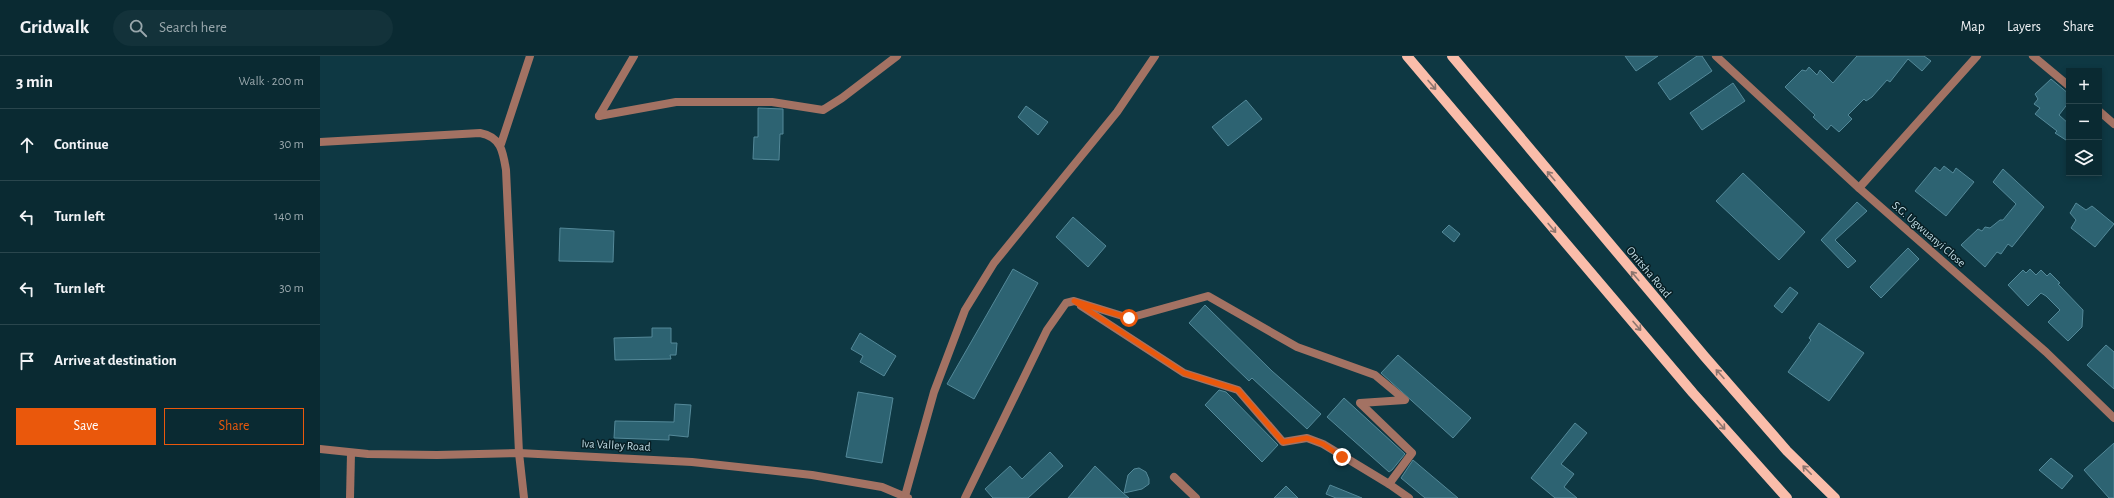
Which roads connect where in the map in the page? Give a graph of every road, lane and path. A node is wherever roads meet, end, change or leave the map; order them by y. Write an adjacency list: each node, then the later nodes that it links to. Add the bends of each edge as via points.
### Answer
1 (530, 56): 14 (street)
2 (634, 56): 3 (street, via 599,116 676,102 772,102 823,110)
3 (897, 56)
4 (1155, 56): 23 (street, via 1118,112 994,263 965,310 934,392)
5 (1407, 56): 29 (main road, one-way to 29, via 1585,267)
6 (1452, 56): 30 (main road, Onitsha Road, one-way to 6, via 1787,451 1704,357)
7 (1716, 56): 15 (street, S.G. Ugwuanyi Close)
8 (1977, 56): 15 (street)
9 (2033, 56): 10 (street)
10 (2066, 84)
11 (2102, 114): 12 (street)
12 (2114, 124)
13 (320, 142): 14 (street, via 480,133 494,137)
14 (501, 144): 20 (street, via 506,170)
15 (1859, 188): 17 (street, S.G. Ugwuanyi Close, via 2046,352)
16 (1074, 301): 22 (street, via 1184,373 1238,390 1283,442 1307,438 1323,444); 22 (street, via 1129,318 1208,296 1297,347 1375,375 1405,400 1360,403 1412,453); 26 (street, via 1066,304 1047,330)
17 (2114, 418)
18 (320, 449): 19 (street, Iva Valley Road)
19 (351, 453): 20 (street, Iva Valley Road, via 437,456); 24 (street)
20 (518, 453): 23 (street, Iva Valley Road, via 607,456 812,475 882,487); 25 (street)
21 (1174, 477): 27 (street)
22 (1389, 484): 28 (street)
23 (906, 497)
24 (350, 498)
25 (524, 498)
26 (965, 498)
27 (1196, 498)
28 (1409, 498)
29 (1787, 498)
30 (1835, 498)

